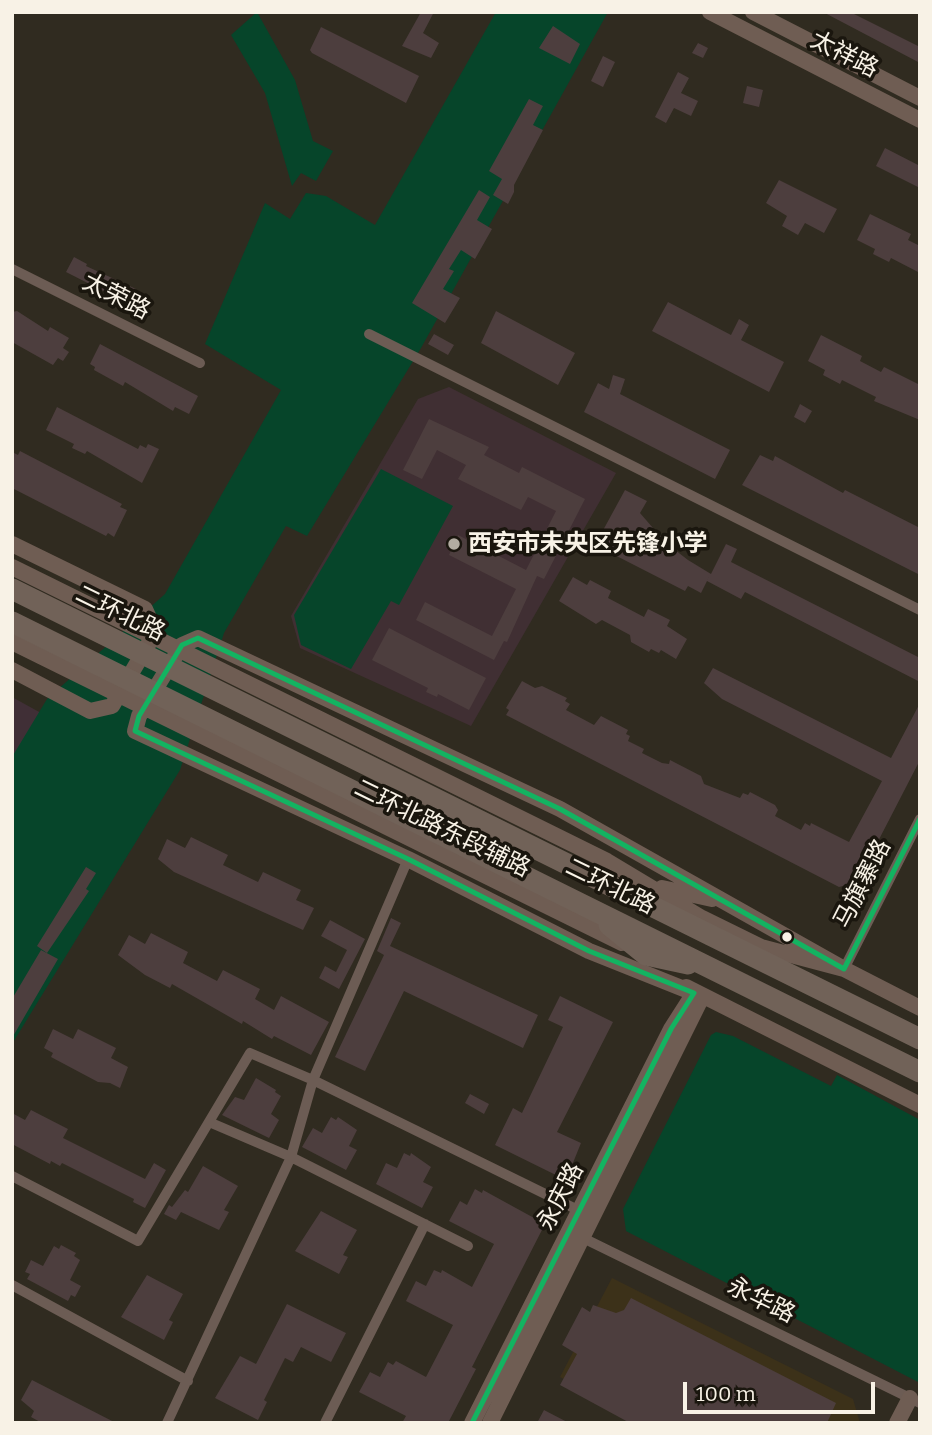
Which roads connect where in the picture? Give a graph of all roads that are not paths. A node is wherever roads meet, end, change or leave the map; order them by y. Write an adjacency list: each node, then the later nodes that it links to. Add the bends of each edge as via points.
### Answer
1 (710, 12): 4 (street, 太祥路)
2 (753, 12): 3 (street, 太祥路)
3 (920, 98)
4 (920, 120)
5 (12, 269): 7 (street, 太荣路)
6 (369, 334): 11 (street)
7 (200, 363)
8 (12, 544): 14 (street, via 145,609 153,627 149,643 112,706 90,711)
9 (12, 566): 18 (street, 二环北路东段辅路)
10 (12, 589): 23 (highway, 二环北路)
11 (920, 610)
12 (12, 622): 20 (highway, 二环北路)
13 (12, 642): 25 (street, 二环北路东段辅路)
14 (12, 670)
15 (920, 819): 26 (street, 马旗寨路)
16 (408, 859): 17 (street, via 135,732 139,716 182,645 198,638 560,809); 28 (street, via 589,951); 32 (street)
17 (653, 859): 19 (street); 21 (street)
18 (647, 884): 19 (street); 22 (street, 二环北路东段辅路)
19 (681, 892): 21 (street); 22 (street)
20 (577, 900): 25 (highway); 27 (highway, 二环北路)
21 (728, 903): 26 (street)
22 (702, 918): 23 (highway); 24 (street, 二环北路东段辅路)
23 (727, 943): 24 (highway); 30 (highway, 二环北路)
24 (761, 947): 26 (street, 二环北路东段辅路)
25 (646, 955): 27 (highway); 28 (street, 二环北路东段辅路)
26 (844, 969): 29 (street, 二环北路东段辅路)
27 (717, 970): 31 (highway, 二环北路)
28 (698, 995): 33 (street, 二环北路东段辅路); 37 (street, 永庆路, via 671,1029)
29 (920, 1008)
30 (920, 1040)
31 (920, 1072)
32 (313, 1080): 34 (street, via 250,1053); 35 (street); 37 (street)
33 (920, 1105)
34 (209, 1122): 35 (street); 36 (street, via 138,1241)
35 (291, 1157): 38 (street); 42 (street)
36 (12, 1176)
37 (586, 1214): 39 (street, 永庆路); 46 (street, 永庆路)
38 (425, 1224): 40 (street); 45 (street)
39 (583, 1238): 43 (street, 永华路); 47 (street, 永庆路)
40 (468, 1246)
41 (12, 1285): 42 (street)
42 (188, 1381): 44 (street)
43 (915, 1400): 48 (street)
44 (167, 1423)
45 (325, 1423)
46 (472, 1423)
47 (490, 1423)
48 (897, 1423)

